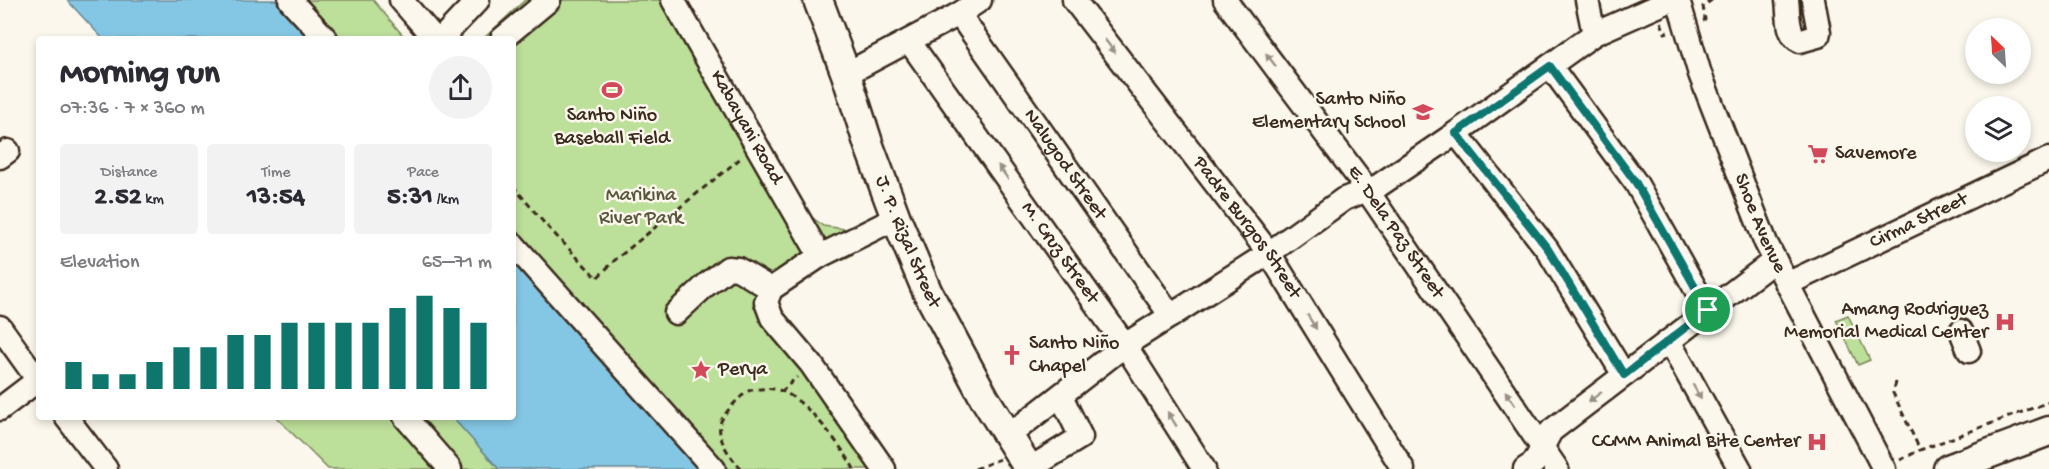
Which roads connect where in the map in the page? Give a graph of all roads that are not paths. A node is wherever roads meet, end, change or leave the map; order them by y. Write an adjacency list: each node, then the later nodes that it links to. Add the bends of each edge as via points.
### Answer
1 (290, 0): 17 (street)
2 (478, 0): 19 (street)
3 (549, 0): 20 (street)
4 (673, 0): 30 (street, Kabayani Road)
5 (818, 0): 23 (main road, J. P. Rizal Street)
6 (980, 0): 15 (street)
7 (1074, 0): 29 (street, Padre Burgos Street, one-way to 29)
8 (1225, 0): 26 (street, E. Dela Paz Street, one-way to 8)
9 (1587, 0): 16 (street)
10 (1671, 0): 16 (street)
11 (1678, 0): 31 (street, Shoe Avenue, via 1700,74)
12 (1787, 0): 13 (street, via 1791,32 1800,41 1818,36)
13 (1813, 0)
14 (413, 5): 18 (street)
15 (959, 14): 21 (street); 36 (street, Nalugod Street)
16 (1594, 34): 22 (street)
17 (323, 36)
18 (433, 36)
19 (444, 36)
20 (506, 36)
21 (909, 41): 23 (street); 39 (street, M. Cruz Street, one-way to 21)
22 (1550, 66): 24 (street); 34 (street, via 1636,183)
23 (846, 74): 27 (main road, J. P. Rizal Street)
24 (1456, 133): 26 (street); 42 (street, via 1548,249)
25 (2049, 159): 32 (street, Cirma Street)
26 (1368, 191): 29 (street, via 1344,199); 51 (street, E. Dela Paz Street, one-way to 26)
27 (896, 218): 30 (street); 50 (main road, J. P. Rizal Street, via 927,291)
28 (516, 247): 54 (street)
29 (1269, 253): 36 (street); 58 (street, Padre Burgos Street, one-way to 58)
30 (820, 256): 33 (street)
31 (1775, 260): 32 (street, Shoe Avenue); 34 (street)
32 (1787, 284): 62 (street, Shoe Avenue)
33 (771, 289): 35 (street, via 738,269 728,268); 55 (street, via 766,302 772,318 811,364)
34 (1708, 310): 40 (street)
35 (676, 313)
36 (1171, 316): 39 (street)
37 (0, 327): 43 (street)
38 (1960, 331): 41 (street)
39 (1125, 345): 45 (street); 57 (street, M. Cruz Street, one-way to 39)
40 (1678, 350): 42 (street); 61 (street, one-way to 61)
41 (1969, 351)
42 (1624, 375): 51 (street, one-way to 51, via 1551,431)
43 (36, 376)
44 (36, 382): 46 (street)
45 (1061, 396): 50 (street); 56 (street, via 1081,437)
46 (0, 409)
47 (68, 420): 52 (street)
48 (408, 420): 53 (street)
49 (2049, 431): 63 (main road)
50 (1008, 436): 56 (main road, J. P. Rizal Street)
51 (1543, 446): 59 (street, via 1534,463); 60 (street, E. Dela Paz Street)
52 (106, 469)
53 (450, 469)
54 (714, 469)
55 (884, 469)
56 (1029, 469)
57 (1204, 469)
58 (1403, 469)
59 (1525, 469)
60 (1557, 469)
61 (1740, 469)
62 (1884, 469)
63 (1948, 469)

